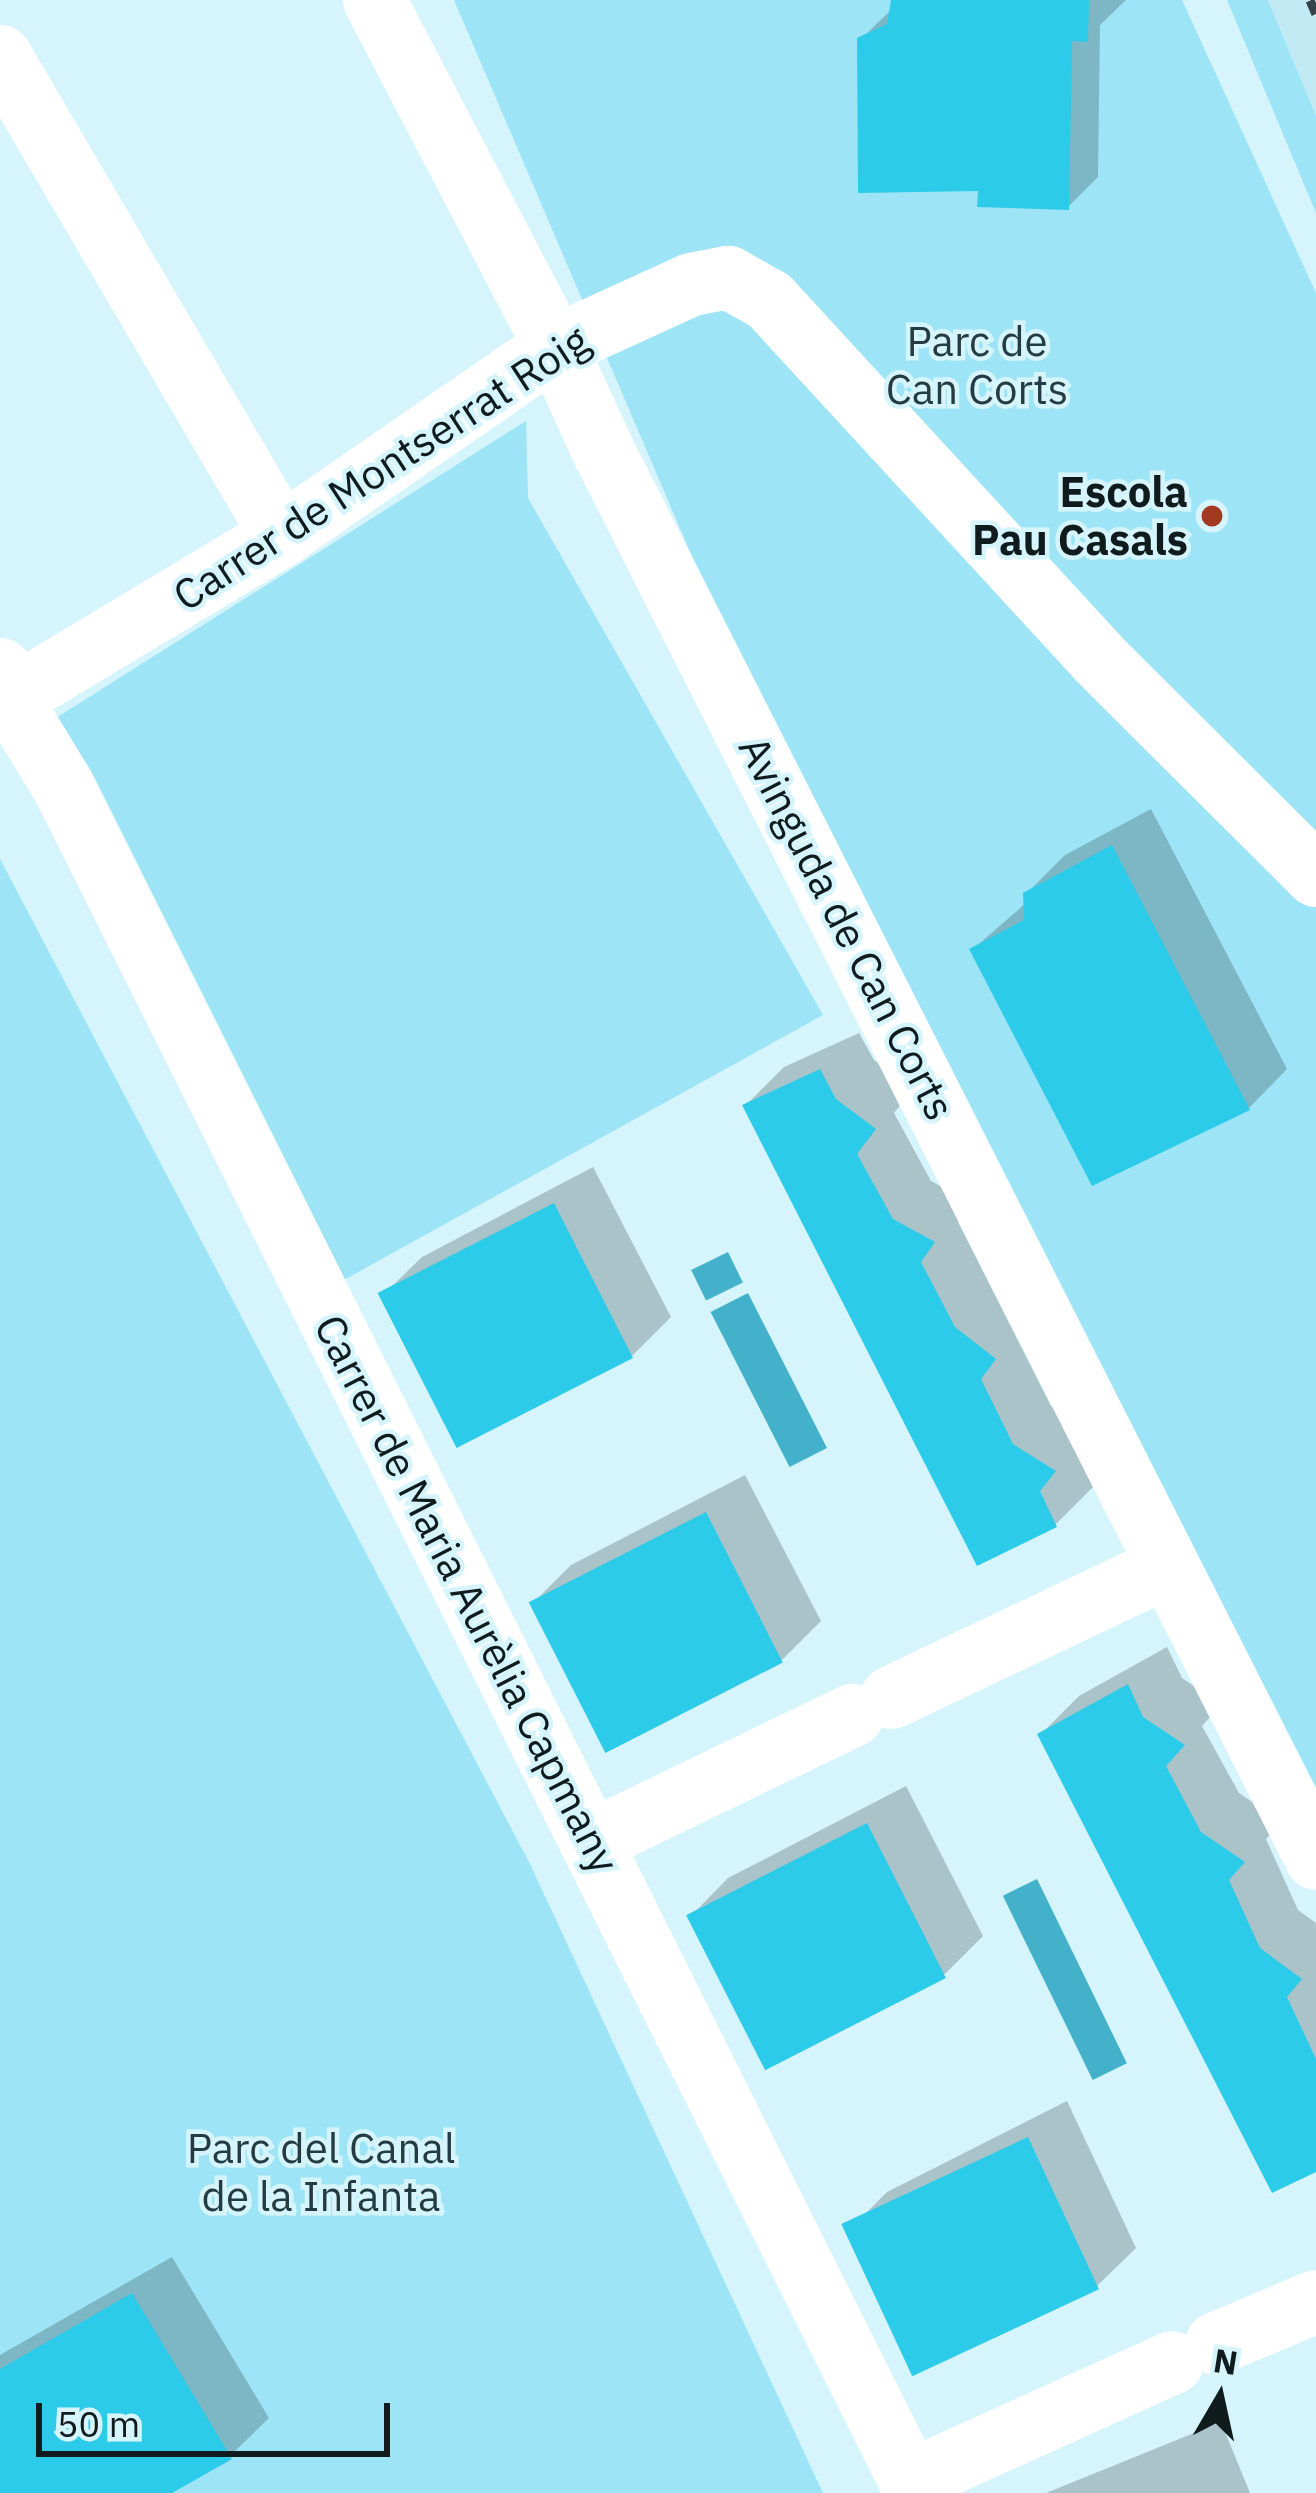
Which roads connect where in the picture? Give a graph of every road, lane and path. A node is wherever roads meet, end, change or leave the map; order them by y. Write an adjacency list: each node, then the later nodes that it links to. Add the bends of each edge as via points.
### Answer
1 (374, 0): 3 (street, Avinguda de Can Corts)
2 (0, 56): 4 (street)
3 (555, 346): 4 (street, Carrer de Montserrat Roig); 6 (street, Carrer de Montserrat Roig, via 691,284 728,277 769,300 1096,657); 7 (street, Avinguda de Can Corts)
4 (281, 535): 5 (street, Carrer de Montserrat Roig)
5 (3, 690): 8 (street, Carrer de Maria Aurèlia Capmany, via 63,786)
6 (1316, 874)
7 (1165, 1567): 8 (street); 9 (street, Avinguda de Can Corts)
8 (591, 1840): 11 (street, Carrer de Maria Aurèlia Capmany)
9 (1316, 1858)
10 (1316, 2301): 11 (street)
11 (914, 2487)

